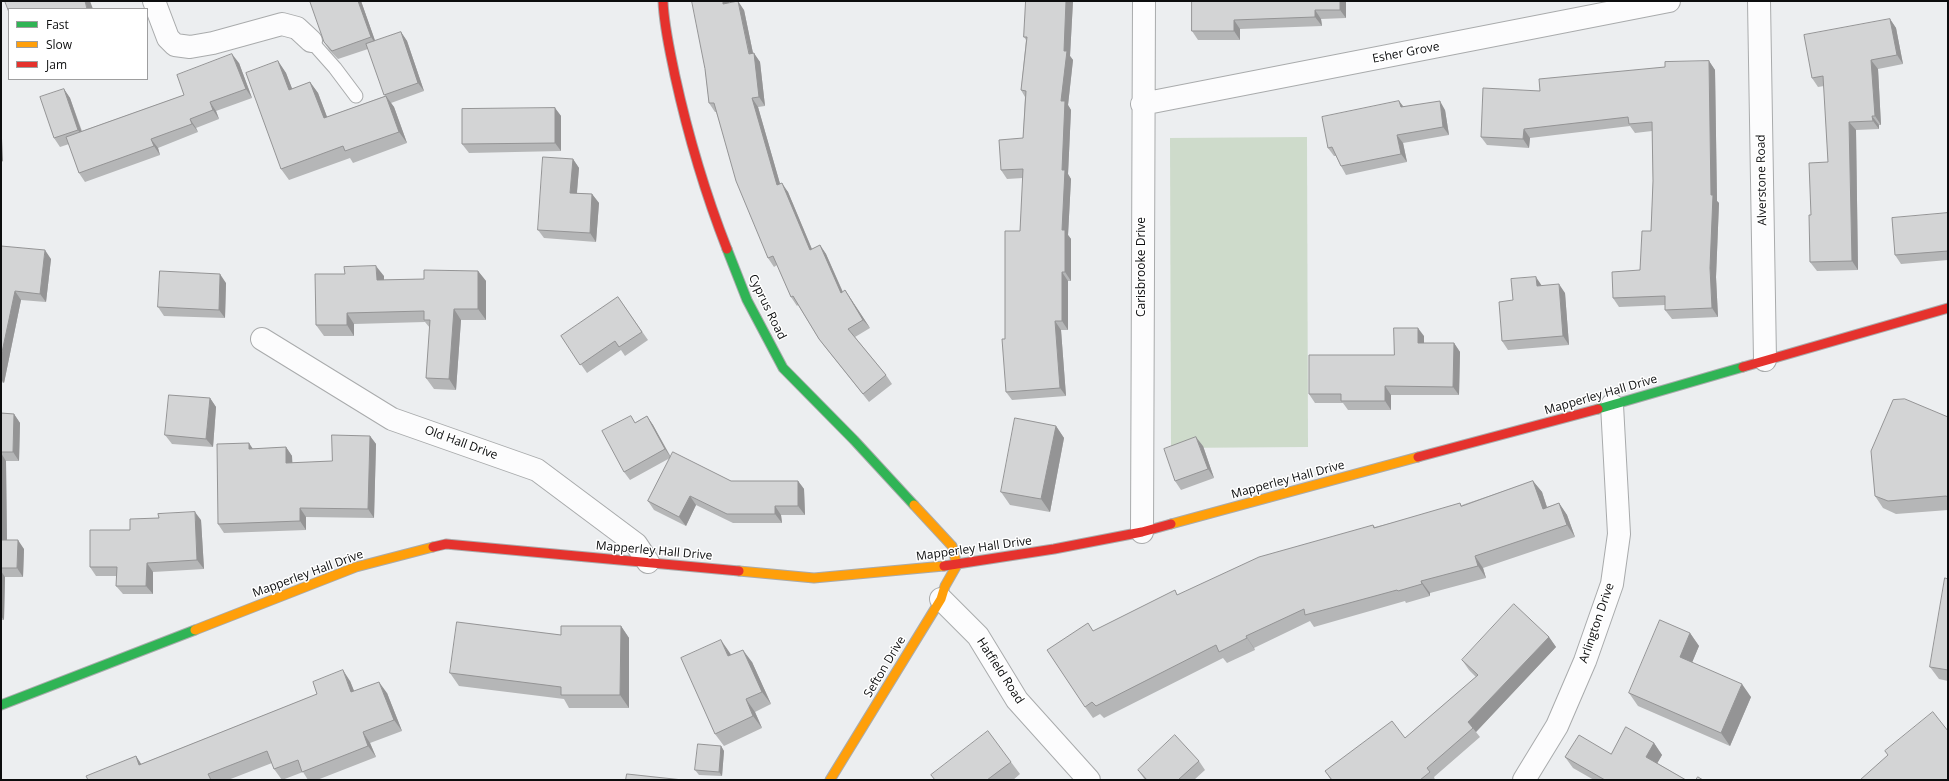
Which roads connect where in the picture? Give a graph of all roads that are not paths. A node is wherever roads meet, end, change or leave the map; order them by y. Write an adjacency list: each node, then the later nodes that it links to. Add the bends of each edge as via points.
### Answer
1 (154, 1): 6 (street, via 168,38 175,45 214,43 282,24 297,28)
2 (663, 1): 15 (street, Cyprus Road, via 664,24 684,118 711,208 747,300 783,368 952,546)
3 (1144, 1): 8 (street, Carisbrooke Drive)
4 (1669, 1): 8 (street, Esher Grove)
5 (1759, 1): 11 (street, Alverstone Road)
6 (311, 41): 7 (lane)
7 (356, 96)
8 (1142, 104): 13 (street, Carisbrooke Drive)
9 (1948, 308): 11 (street, Mapperley Hall Drive)
10 (262, 339): 14 (street, Old Hall Drive, via 392,419 537,470 636,544)
11 (1765, 360): 12 (street, Mapperley Hall Drive)
12 (1612, 405): 13 (street, Mapperley Hall Drive); 20 (street, Arlington Drive, via 1619,534 1612,584 1585,661 1557,726)
13 (1142, 532): 15 (street, Mapperley Hall Drive, via 1054,550)
14 (648, 562): 15 (street, Mapperley Hall Drive, via 814,578); 17 (street, Mapperley Hall Drive, via 446,544 356,567)
15 (957, 565): 16 (street, Sefton Drive)
16 (941, 599): 18 (street, Sefton Drive); 19 (street, Hatfield Road, via 978,636 1017,700)
17 (1, 705)
18 (830, 780)
19 (1089, 780)
20 (1524, 780)

